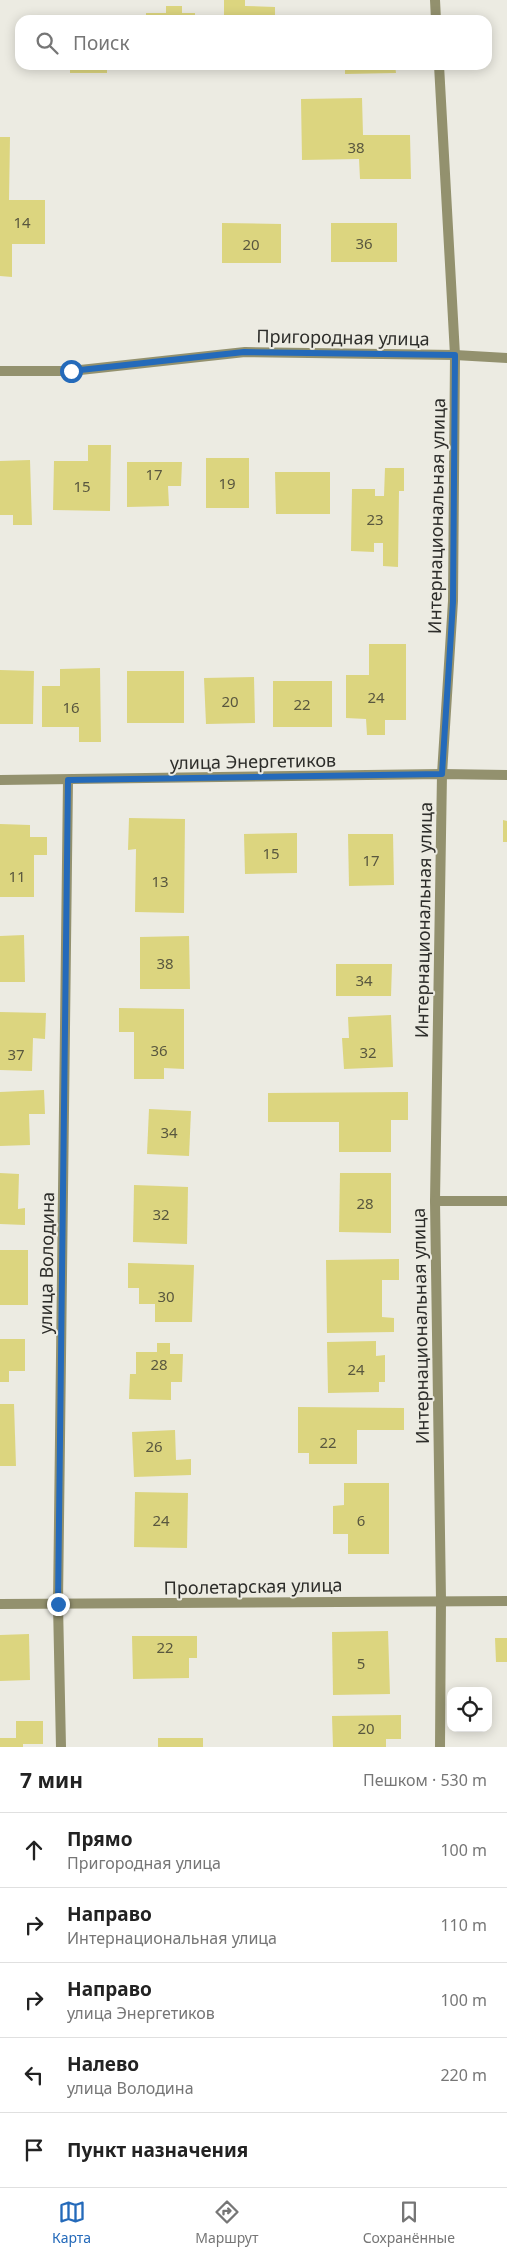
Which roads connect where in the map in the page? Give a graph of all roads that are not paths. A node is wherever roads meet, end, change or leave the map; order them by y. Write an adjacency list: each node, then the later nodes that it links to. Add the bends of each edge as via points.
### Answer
1 (435, 0): 2 (street)
2 (436, 15)
3 (439, 70): 4 (street, Интернациональная улица)
4 (455, 355): 5 (street, Пригородная улица); 6 (street, Пригородная улица, via 244,352 71,371); 7 (street, Интернациональная улица, via 453,602)
5 (507, 358)
6 (0, 371)
7 (442, 774): 8 (street, улица Энергетиков); 10 (street, улица Энергетиков); 11 (street, Интернациональная улица)
8 (507, 775)
9 (0, 780): 10 (street, улица Энергетиков)
10 (68, 780): 16 (street, улица Володина)
11 (435, 1201): 12 (street); 13 (street, Интернациональная улица)
12 (507, 1201)
13 (440, 1600): 14 (street, Пролетарская улица); 16 (street, Пролетарская улица); 18 (street, Интернациональная улица)
14 (507, 1601)
15 (0, 1604): 16 (street, Пролетарская улица)
16 (58, 1604): 17 (street, улица Володина)
17 (61, 1747)
18 (440, 1747)

